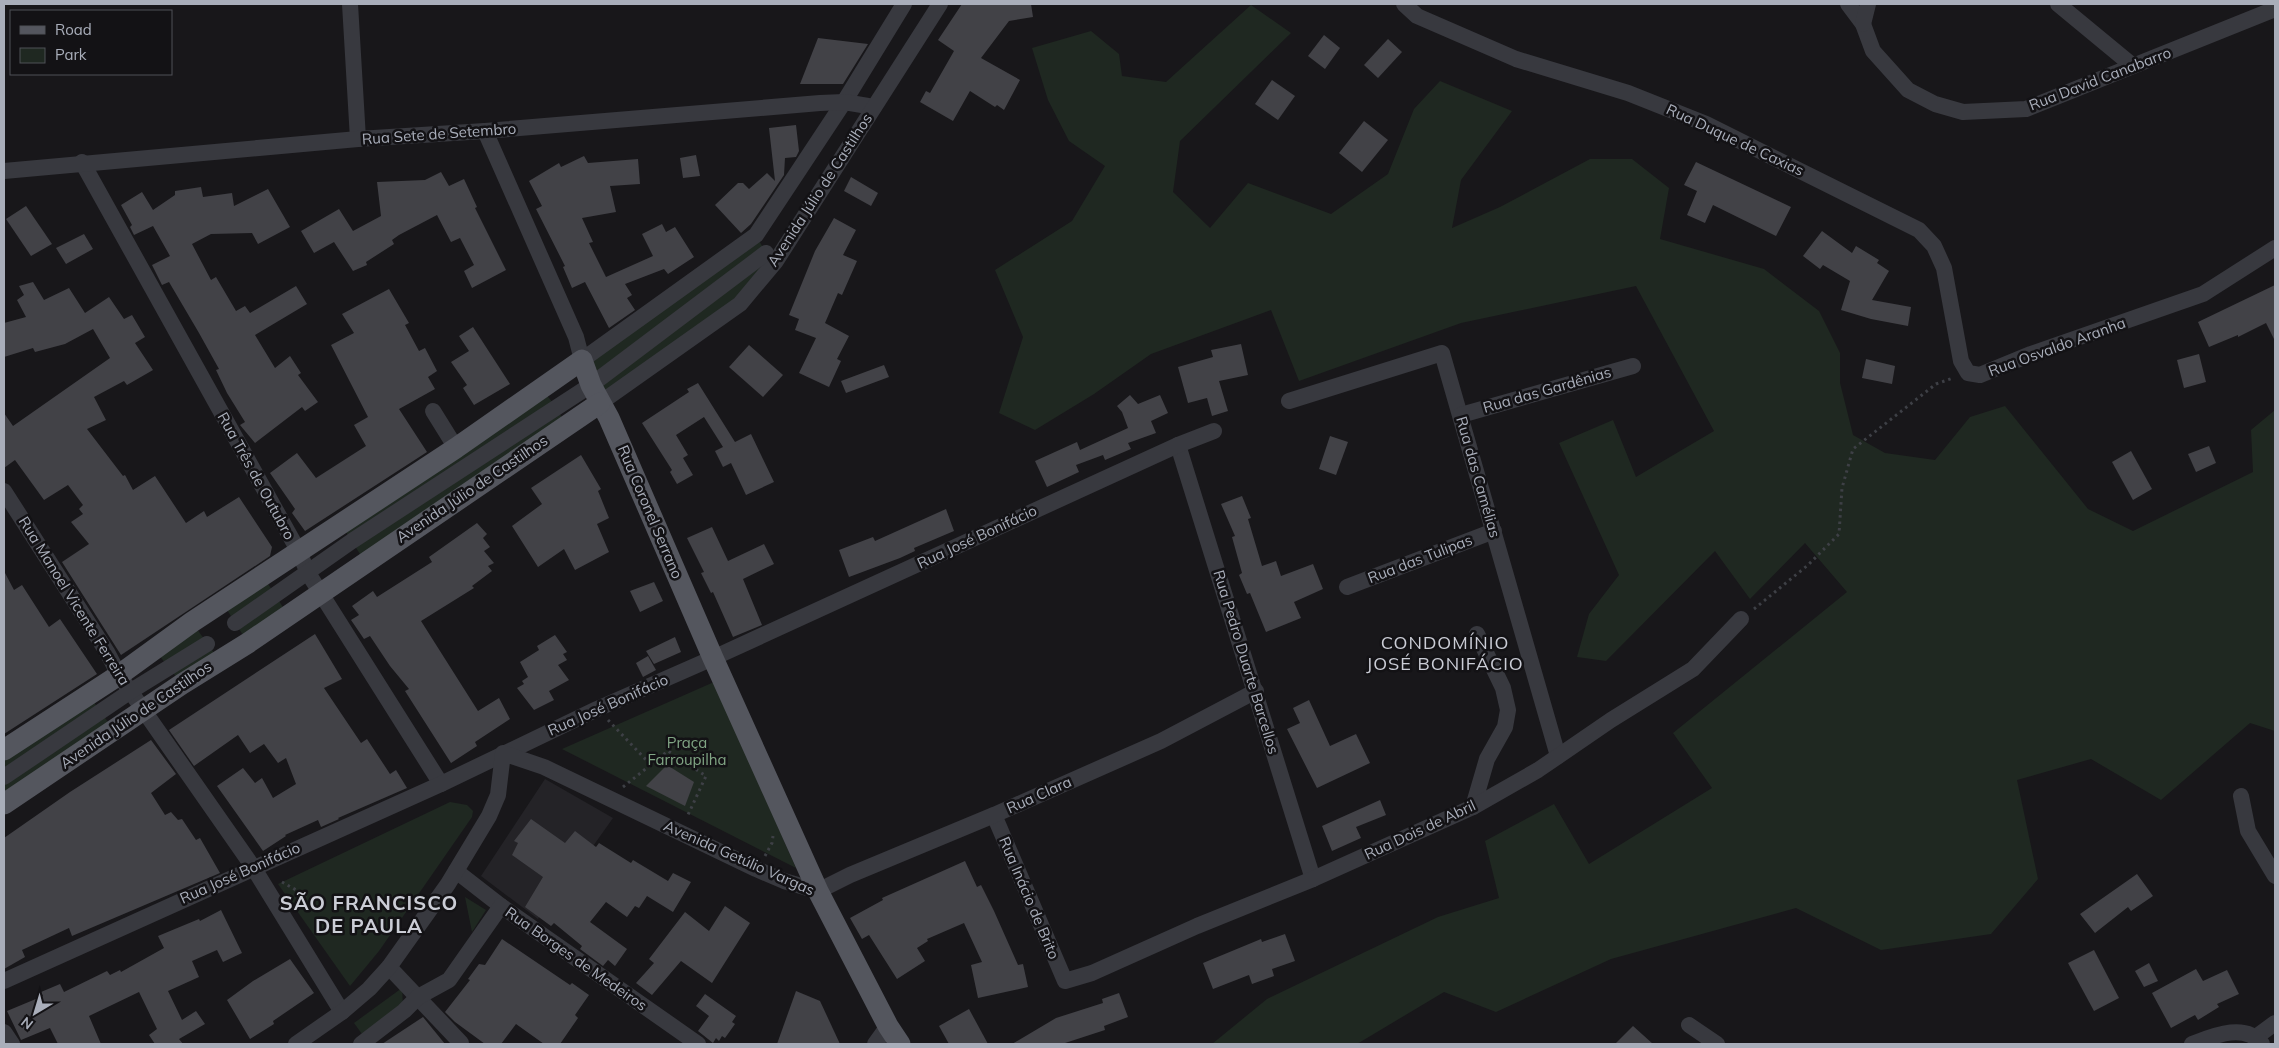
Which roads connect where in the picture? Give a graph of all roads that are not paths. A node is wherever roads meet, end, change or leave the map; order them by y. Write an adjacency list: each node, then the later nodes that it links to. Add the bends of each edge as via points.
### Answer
1 (350, 4): 14 (street)
2 (904, 4): 11 (street, Avenida Júlio de Castilhos)
3 (940, 4): 12 (street, Avenida Júlio de Castilhos)
4 (1404, 4): 22 (street, Rua Duque de Caxias, via 1417,16 1516,59 1628,93 1706,124 1920,230 1934,246 1944,268 1961,361)
5 (1848, 4): 9 (street, Rua David Canabarro)
6 (1868, 4): 9 (street)
7 (2058, 4): 10 (street)
8 (2275, 8): 10 (street, Rua David Canabarro)
9 (1863, 24): 10 (street, Rua David Canabarro, via 1874,51 1908,90 1935,104 1963,112 2026,109)
10 (2133, 66)
11 (844, 102): 12 (street, Rua Sete de Setembro); 13 (street, Rua Sete de Setembro); 17 (street, Avenida Júlio de Castilhos)
12 (874, 107): 19 (street, Avenida Júlio de Castilhos)
13 (485, 131): 14 (street, Rua Sete de Setembro); 20 (street, Rua Coronel Serrano, via 576,337)
14 (358, 139): 15 (street, Rua Sete de Setembro)
15 (82, 162): 16 (street, Rua Sete de Setembro); 35 (street, Rua Três de Outubro)
16 (4, 170)
17 (756, 235): 19 (street); 20 (street, Avenida Júlio de Castilhos)
18 (2275, 248): 22 (street, Rua Osvaldo Aranha, via 2203,294 1980,375)
19 (771, 257): 24 (street); 24 (street, Avenida Júlio de Castilhos, via 740,304)
20 (582, 360): 23 (main road, Avenida Júlio de Castilhos); 24 (main road, Rua Coronel Serrano)
21 (1633, 366): 27 (street, Rua das Gardênias)
22 (1968, 373)
23 (541, 388): 28 (street); 31 (main road, Avenida Júlio de Castilhos)
24 (596, 394): 28 (main road, Avenida Júlio de Castilhos); 51 (main road, Rua Coronel Serrano)
25 (1289, 401): 27 (street, Rua das Camélias, via 1442,353)
26 (433, 411): 31 (street)
27 (1460, 415): 33 (street, Rua das Camélias)
28 (561, 417): 34 (street); 36 (main road, Avenida Júlio de Castilhos)
29 (1214, 431): 30 (street, Rua José Bonifácio)
30 (1178, 445): 51 (street, Rua José Bonifácio); 54 (street, Rua Pedro Duarte Barcellos)
31 (456, 448): 34 (main road, Avenida Júlio de Castilhos)
32 (4, 491): 53 (street, Rua Manoel Vicente Ferreira)
33 (1494, 531): 39 (street, Rua das Tulipas); 61 (street, Rua das Camélias)
34 (346, 533): 35 (main road, Avenida Júlio de Castilhos); 36 (street); 37 (street)
35 (299, 552): 37 (street, Rua Três de Outubro); 38 (main road, Avenida Júlio de Castilhos)
36 (364, 562): 40 (main road, Avenida Júlio de Castilhos)
37 (308, 573): 40 (street, Rua Três de Outubro); 41 (street)
38 (263, 576): 41 (street); 42 (main road, Avenida Júlio de Castilhos)
39 (1347, 587)
40 (320, 592): 43 (main road, Avenida Júlio de Castilhos); 63 (street, Rua Três de Outubro)
41 (274, 596): 43 (street); 46 (street)
42 (222, 602): 45 (main road, Avenida Júlio de Castilhos); 46 (street)
43 (288, 615): 48 (main road, Avenida Júlio de Castilhos)
44 (1741, 619): 61 (street, Rua Dois de Abril, via 1693,668)
45 (192, 622): 49 (main road, Avenida Júlio de Castilhos); 50 (street)
46 (235, 623): 48 (street)
47 (1477, 634): 66 (street, via 1503,688 1508,710 1504,727 1487,759)
48 (248, 643): 50 (main road, Avenida Júlio de Castilhos)
49 (154, 649): 52 (street); 53 (main road, Avenida Júlio de Castilhos)
50 (213, 652): 52 (main road, Avenida Júlio de Castilhos)
51 (713, 658): 60 (street, Rua José Bonifácio); 72 (main road, Rua Coronel Serrano)
52 (175, 676): 53 (street); 56 (main road, Avenida Júlio de Castilhos)
53 (125, 683): 55 (main road, Avenida Júlio de Castilhos); 56 (street, Rua Manoel Vicente Ferreira); 57 (street)
54 (1256, 691): 67 (street, Rua Clara, via 1161,741); 71 (street, Rua Pedro Duarte Barcellos)
55 (88, 694): 57 (street); 59 (main road, Avenida Júlio de Castilhos)
56 (144, 709): 58 (main road, Avenida Júlio de Castilhos); 68 (street, Rua Manoel Vicente Ferreira)
57 (100, 712): 58 (street); 62 (street)
58 (113, 729): 65 (main road, Avenida Júlio de Castilhos)
59 (4, 750)
60 (503, 753): 63 (street, Rua José Bonifácio); 69 (street, via 498,795); 72 (street, Avenida Getúlio Vargas, via 544,767 784,881)
61 (1558, 756): 66 (street, Rua Dois de Abril)
62 (4, 777)
63 (441, 784): 68 (street, Rua José Bonifácio)
64 (2241, 796): 70 (street, via 2248,831)
65 (4, 804)
66 (1473, 807): 71 (street, Rua Dois de Abril)
67 (994, 815): 72 (street, Rua Clara); 76 (street, Rua Inácio de Brito)
68 (253, 867): 75 (street, Rua José Bonifácio); 78 (street, Rua Manoel Vicente Ferreira)
69 (456, 871): 73 (street, Rua Borges de Medeiros); 74 (street)
70 (2275, 876)
71 (1313, 879): 76 (street, Rua Dois de Abril)
72 (818, 891): 81 (main road, Avenida Getúlio Vargas)
73 (501, 906): 77 (street, via 449,980); 88 (street, Rua Borges de Medeiros)
74 (390, 967): 77 (street); 78 (street)
75 (4, 981)
76 (1065, 982)
77 (418, 997): 84 (street); 87 (street)
78 (342, 1012): 86 (street)
79 (2275, 1023): 83 (street)
80 (1689, 1025): 91 (street)
81 (888, 1026): 89 (street); 90 (main road, Avenida Getúlio Vargas)
82 (4, 1032): 85 (street)
83 (2259, 1040): 92 (street, via 2240,1032 2217,1034)
84 (461, 1043)
85 (12, 1044)
86 (296, 1044)
87 (360, 1044)
88 (698, 1044)
89 (875, 1044)
90 (900, 1044)
91 (1717, 1044)
92 (2192, 1044)

